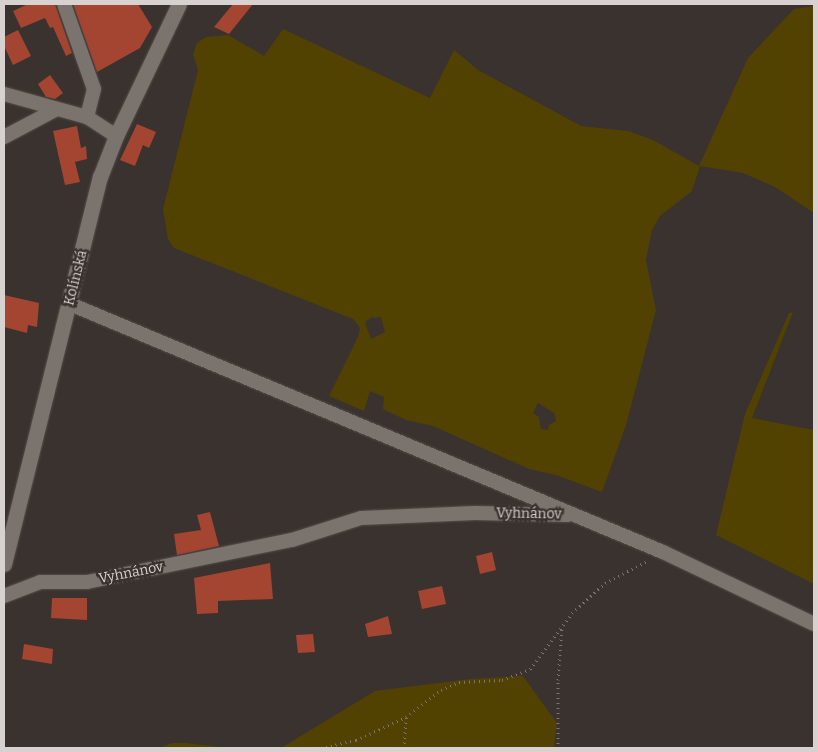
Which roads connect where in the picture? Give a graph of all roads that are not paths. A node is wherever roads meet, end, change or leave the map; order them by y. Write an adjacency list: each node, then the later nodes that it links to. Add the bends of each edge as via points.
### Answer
1 (64, 4): 5 (street, via 94,89)
2 (179, 4): 6 (street, Kolínská)
3 (4, 94): 4 (street)
4 (55, 110): 5 (street); 7 (street)
5 (87, 116): 6 (street)
6 (116, 136): 8 (street, Kolínská, via 100,177)
7 (4, 137)
8 (70, 304): 9 (street, Vyhnánov); 10 (street, Kolínská)
9 (576, 515): 11 (street, Vyhnánov, via 361,518 292,540 87,582 40,582); 12 (street, via 663,552)
10 (4, 564)
11 (4, 596)
12 (814, 624)

